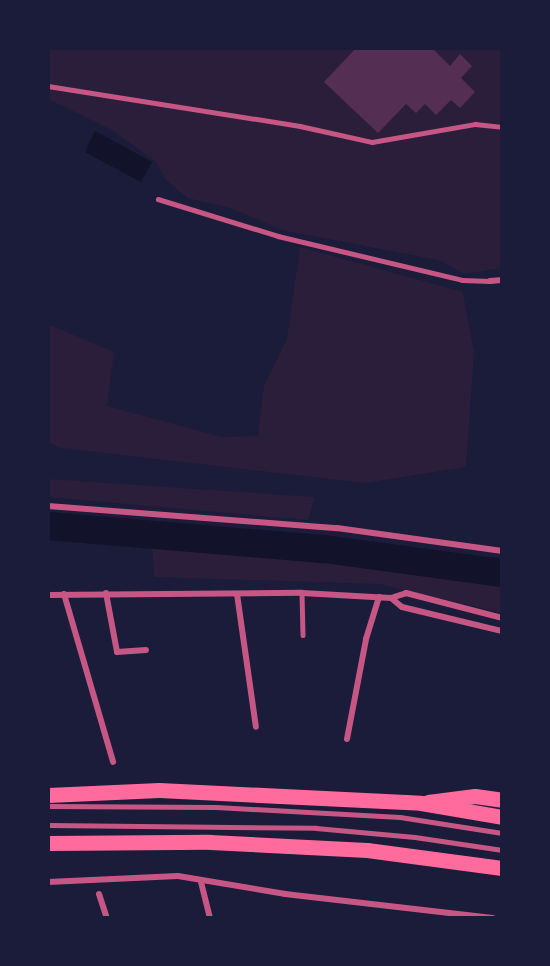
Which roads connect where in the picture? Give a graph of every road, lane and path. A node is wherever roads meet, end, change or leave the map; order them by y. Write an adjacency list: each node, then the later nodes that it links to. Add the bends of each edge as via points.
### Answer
1 (48, 86): 2 (lane, via 300,126 372,142 469,125)
2 (502, 127)
3 (158, 200): 5 (lane, via 278,236 462,280)
4 (502, 280): 5 (street)
5 (490, 281)
6 (48, 506): 7 (street, via 337,528)
7 (502, 551)
8 (106, 593): 10 (street); 11 (street); 18 (street, via 117,651)
9 (302, 593): 11 (street); 13 (street); 17 (lane)
10 (64, 594): 12 (street); 21 (street)
11 (237, 594): 19 (street)
12 (48, 595)
13 (379, 597): 14 (street); 20 (street, via 366,639)
14 (392, 598): 15 (street, via 406,593); 16 (street, via 402,607)
15 (502, 618)
16 (502, 632)
17 (303, 635)
18 (146, 650)
19 (256, 727)
20 (347, 739)
21 (113, 762)
22 (48, 795): 24 (highway, via 159,790)
23 (502, 800): 24 (highway, via 459,796)
24 (421, 803): 26 (highway)
25 (48, 806): 28 (lane, via 285,810 400,817)
26 (502, 817)
27 (48, 825): 30 (lane, via 316,828)
28 (502, 832)
29 (48, 843): 31 (highway, via 210,842 367,850)
30 (502, 850)
31 (502, 868)
32 (48, 882): 33 (street, via 178,876)
33 (201, 882): 36 (street); 37 (street)
34 (99, 894): 35 (street)
35 (107, 918)
36 (210, 918)
37 (493, 918)

